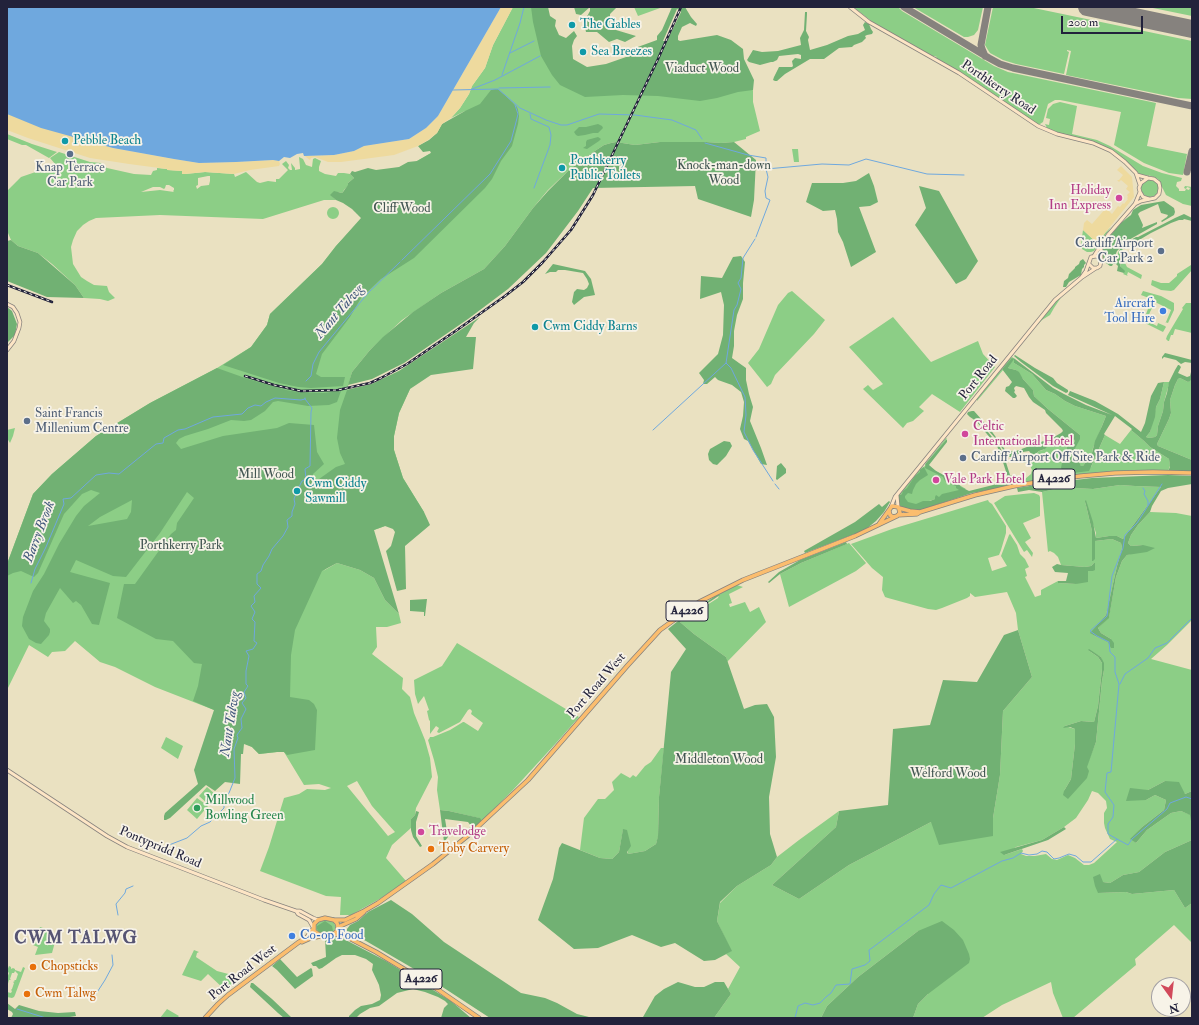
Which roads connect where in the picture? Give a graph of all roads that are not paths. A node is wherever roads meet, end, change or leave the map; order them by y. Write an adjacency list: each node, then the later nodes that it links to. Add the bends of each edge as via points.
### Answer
1 (850, 7): 2 (street, Porthkerry Road, via 869,22 959,73 1033,124 1053,133 1105,148 1122,159)
2 (1137, 175): 3 (street); 4 (street, Porthkerry Road)
3 (1148, 178): 4 (street); 6 (street, via 1156,180 1160,185 1159,194)
4 (1140, 185): 5 (street)
5 (1140, 192): 6 (street, via 1143,197); 7 (street)
6 (1149, 199): 7 (street)
7 (1135, 204): 8 (street)
8 (1101, 247): 9 (street); 10 (street)
9 (1094, 256): 10 (street); 11 (street)
10 (1101, 260): 12 (street, via 1101,264)
11 (1089, 264): 12 (street); 13 (street, Port Road)
12 (1096, 268): 13 (street, Port Road)
13 (1081, 278): 17 (street, Port Road, via 1055,300)
14 (7, 304): 15 (street, via 13,307 20,322 14,341)
15 (7, 350)
16 (1192, 473): 20 (main road, A4226, via 1134,472 1057,479 986,492)
17 (897, 496): 18 (street); 19 (street, Port Road, via 893,499)
18 (898, 507): 19 (main road, A4226); 20 (main road, A4226); 21 (main road)
19 (890, 509): 21 (main road, via 890,515); 22 (main road, Port Road West / A4226)
20 (920, 512): 21 (main road, A4226)
21 (898, 516): 22 (main road, Port Road West / A4226)
22 (878, 525): 25 (main road, Port Road West / A4226, via 743,580 699,602 660,630 509,798 433,864)
23 (7, 770): 24 (street, Pontypridd Road, via 107,836 127,846)
24 (296, 911): 26 (street, Pontypridd Road); 28 (street, Pontypridd Road, via 309,920)
25 (364, 911): 27 (main road, Port Road West / A4226, via 347,919); 29 (main road, Port Road West / A4226, via 356,919)
26 (318, 920): 27 (main road); 28 (main road)
27 (334, 920): 29 (main road)
28 (313, 928): 31 (main road); 33 (main road, Port Road West, via 309,935)
29 (338, 928): 30 (main road); 32 (main road, A4226)
30 (334, 934): 31 (main road); 32 (main road, A4226)
31 (324, 936): 33 (main road, Port Road West, via 311,938)
32 (345, 936): 35 (main road, A4226, via 433,986)
33 (296, 945): 34 (main road, Port Road West, via 228,995)
34 (205, 1018)
35 (479, 1018)

